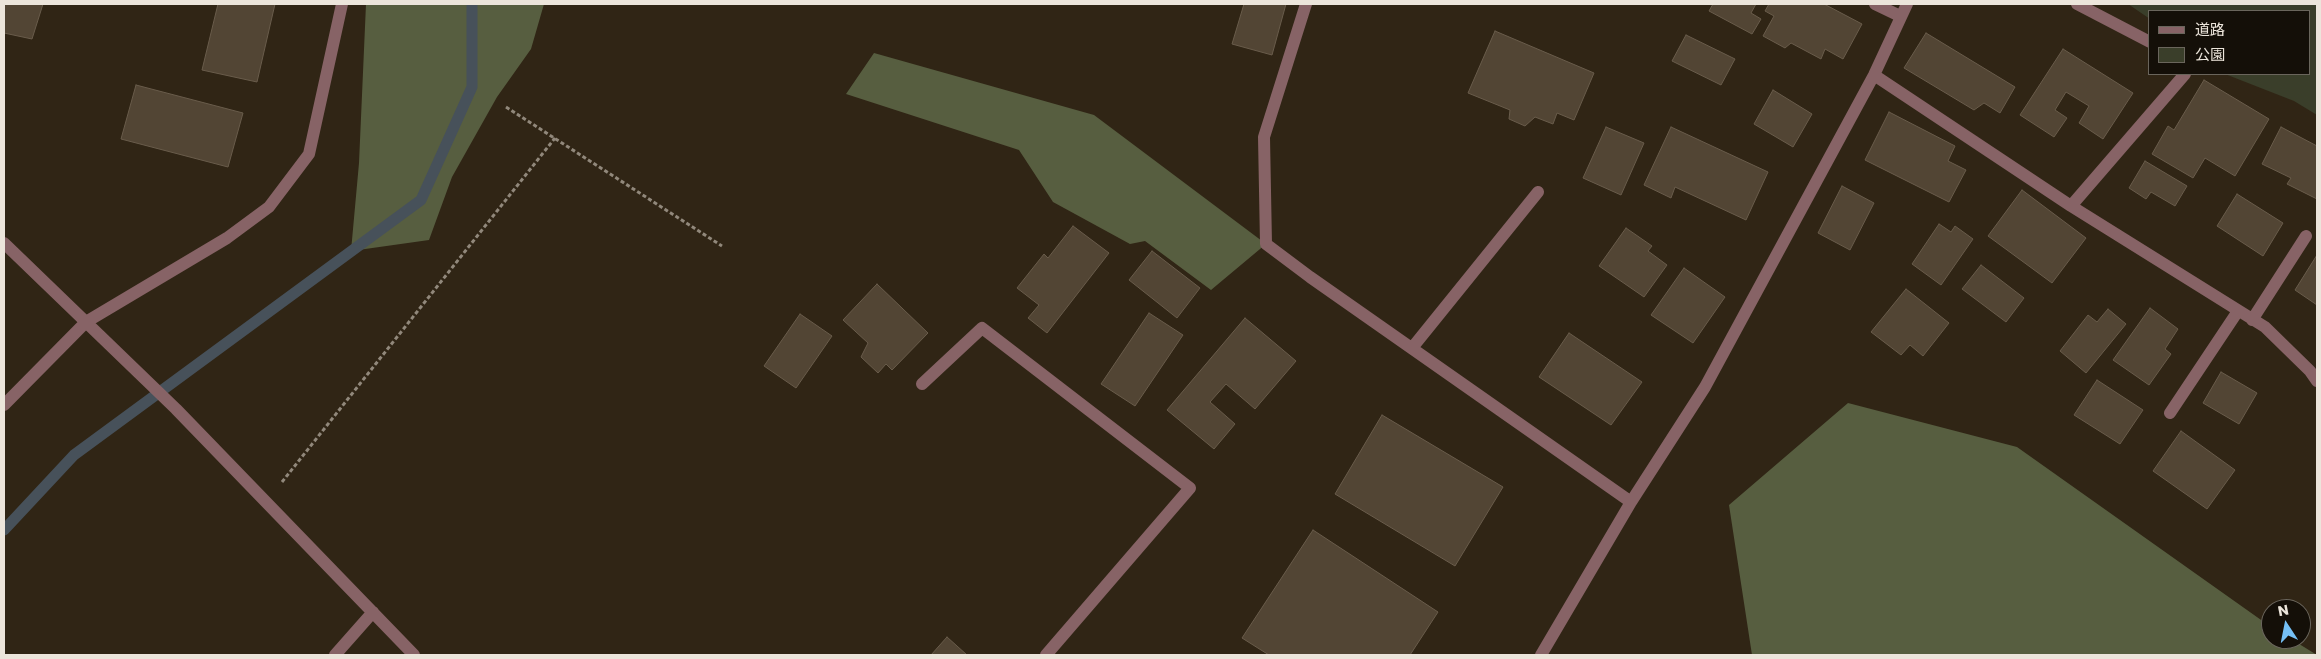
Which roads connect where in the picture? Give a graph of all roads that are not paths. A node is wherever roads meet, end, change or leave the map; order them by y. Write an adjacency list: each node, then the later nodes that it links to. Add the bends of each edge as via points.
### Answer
1 (342, 4): 16 (street, via 310,154 269,207 226,238)
2 (1306, 4): 17 (street, via 1264,137 1266,244)
3 (1875, 4): 6 (street)
4 (1906, 4): 6 (street)
5 (2077, 4): 7 (street)
6 (1900, 16): 8 (street)
7 (2148, 41)
8 (1874, 75): 11 (street); 22 (street, via 1705,387)
9 (2184, 75): 11 (street)
10 (1538, 192): 17 (street)
11 (2071, 206): 14 (street)
12 (2306, 236): 15 (street)
13 (4, 243): 16 (street)
14 (2238, 311): 15 (street); 21 (street)
15 (2252, 320): 18 (street, via 2264,327)
16 (86, 322): 20 (street); 23 (street, via 176,409)
17 (1412, 348): 22 (street)
18 (2317, 381)
19 (922, 384): 26 (street, via 982,328 1190,488)
20 (4, 405)
21 (2170, 413)
22 (1631, 502): 27 (street)
23 (373, 612): 24 (street); 25 (street)
24 (335, 655)
25 (414, 655)
26 (1046, 655)
27 (1541, 655)

